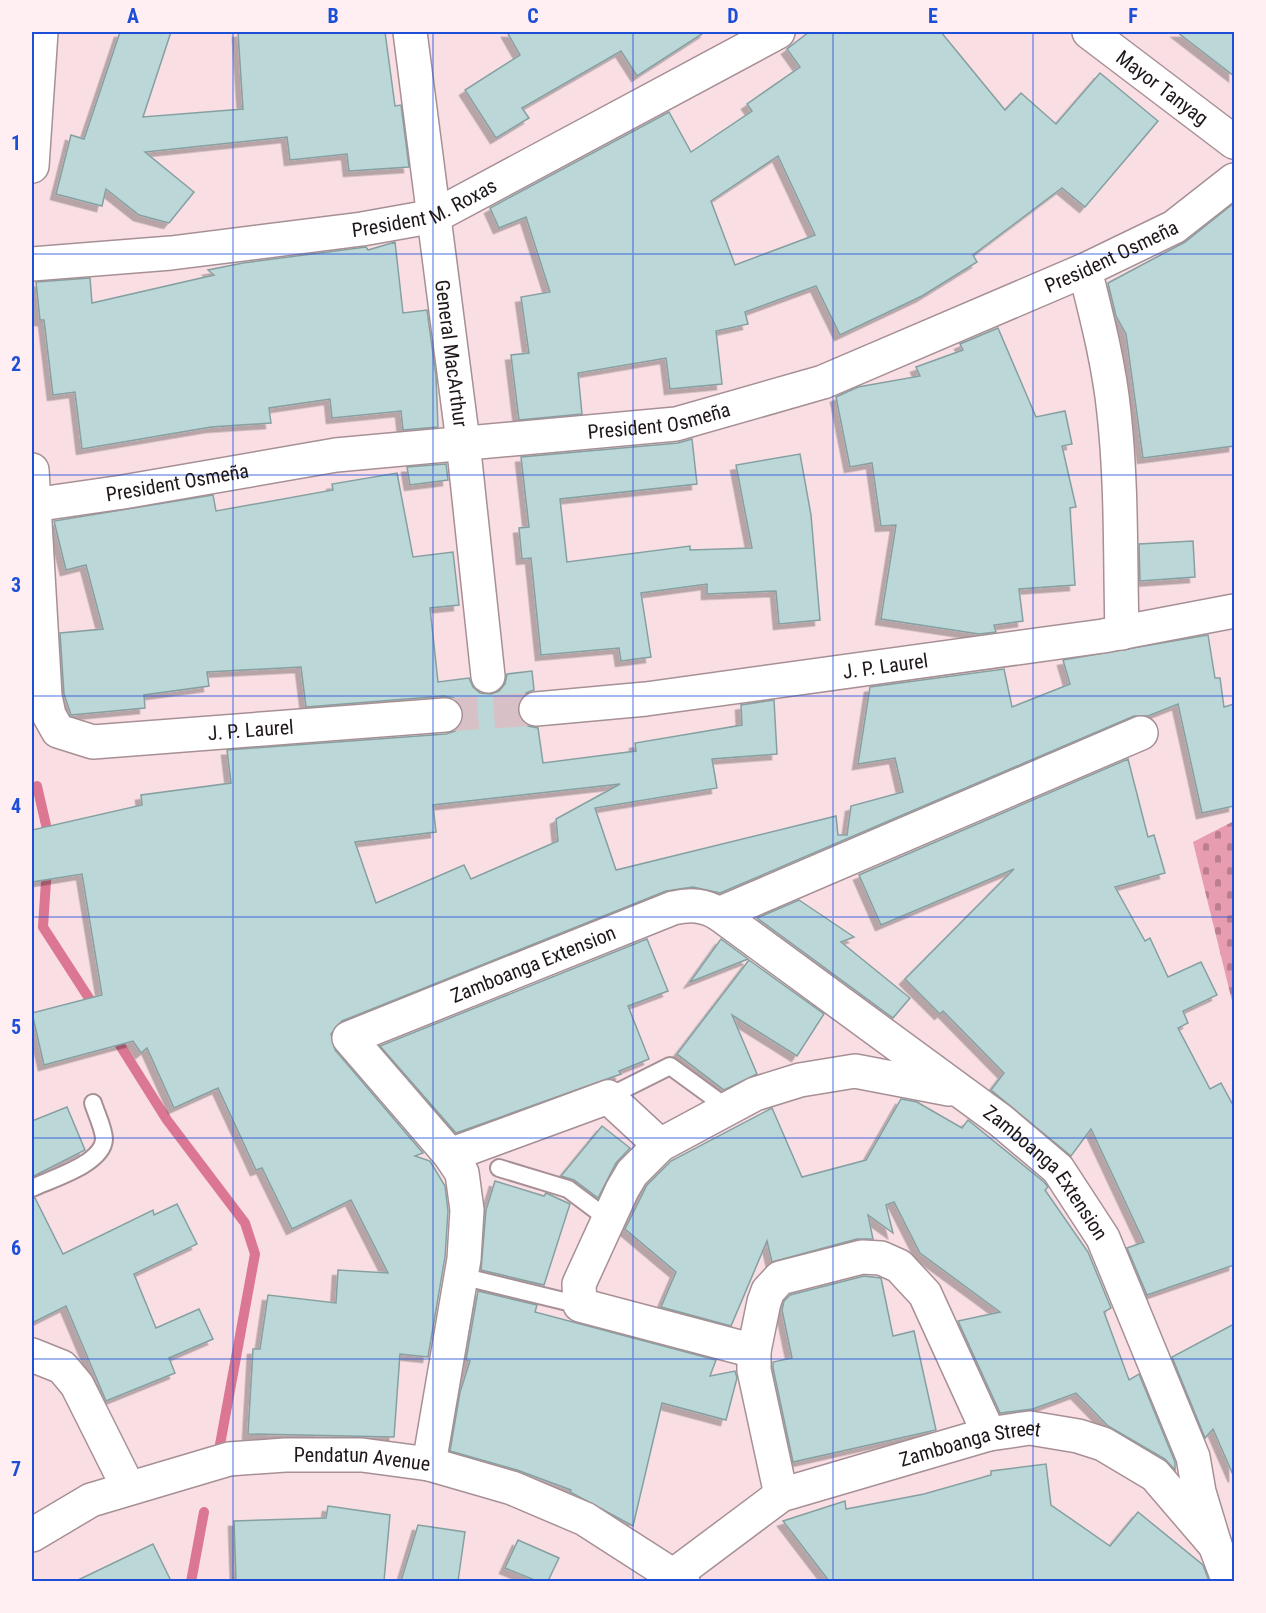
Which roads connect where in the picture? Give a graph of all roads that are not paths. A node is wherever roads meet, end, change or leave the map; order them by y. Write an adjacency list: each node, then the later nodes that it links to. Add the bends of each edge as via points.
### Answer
1 (41, 32): 6 (street)
2 (410, 32): 8 (street, General MacArthur)
3 (777, 32): 8 (street, President M. Roxas)
4 (1089, 32): 5 (street, Mayor Tanyag)
5 (1234, 142)
6 (32, 166)
7 (1234, 180): 10 (street, President Osmeña, via 1174,227)
8 (435, 216): 9 (street, President M. Roxas, via 171,253); 11 (street, General MacArthur)
9 (32, 264)
10 (1085, 270): 11 (street, President Osmeña, via 824,382 676,424); 15 (street, via 1104,344 1114,414 1121,512)
11 (463, 442): 13 (street, President Osmeña, via 336,455); 16 (street, General MacArthur)
12 (32, 470): 13 (street)
13 (33, 505): 18 (street, J. P. Laurel, via 45,696 58,731 93,742)
14 (1234, 611): 15 (street, J. P. Laurel)
15 (1122, 633): 17 (street, J. P. Laurel, via 646,699)
16 (488, 676)
17 (536, 709)
18 (445, 715)
19 (1141, 733): 20 (street)
20 (719, 914): 21 (street, Zamboanga Extension); 26 (street, Zamboanga Extension, via 694,905 673,908 349,1038)
21 (962, 1092): 24 (street, via 855,1071 800,1080 755,1094); 39 (street, Zamboanga Extension, via 1058,1168 1103,1238 1193,1457)
22 (608, 1097): 24 (lane, via 670,1066); 25 (street); 26 (street)
23 (93, 1103): 28 (lane, via 104,1139 100,1150 92,1161)
24 (729, 1108): 25 (street)
25 (660, 1145): 29 (street, via 632,1173)
26 (450, 1155): 30 (street, via 462,1173 467,1210)
27 (499, 1168): 29 (lane, via 568,1189)
28 (32, 1188)
29 (608, 1220): 31 (street, via 579,1284)
30 (461, 1276): 31 (lane); 35 (street)
31 (580, 1305): 32 (street)
32 (754, 1351): 34 (street, via 768,1291 780,1278 862,1257 881,1258 899,1266 925,1294); 37 (street, via 754,1370)
33 (32, 1355): 36 (street, via 62,1367 77,1385)
34 (988, 1434): 37 (street, Zamboanga Street); 39 (street, Zamboanga Street, via 1030,1428 1103,1444 1155,1475)
35 (429, 1464): 36 (street, Pendatun Avenue, via 363,1455 240,1458); 40 (street, Pendatun Avenue, via 512,1488 585,1520)
36 (128, 1487): 38 (street, Pendatun Avenue, via 91,1500)
37 (781, 1495): 40 (street, Zamboanga Street)
38 (32, 1535)
39 (1215, 1545): 41 (street, Zamboanga Street)
40 (679, 1578)
41 (1229, 1581)

